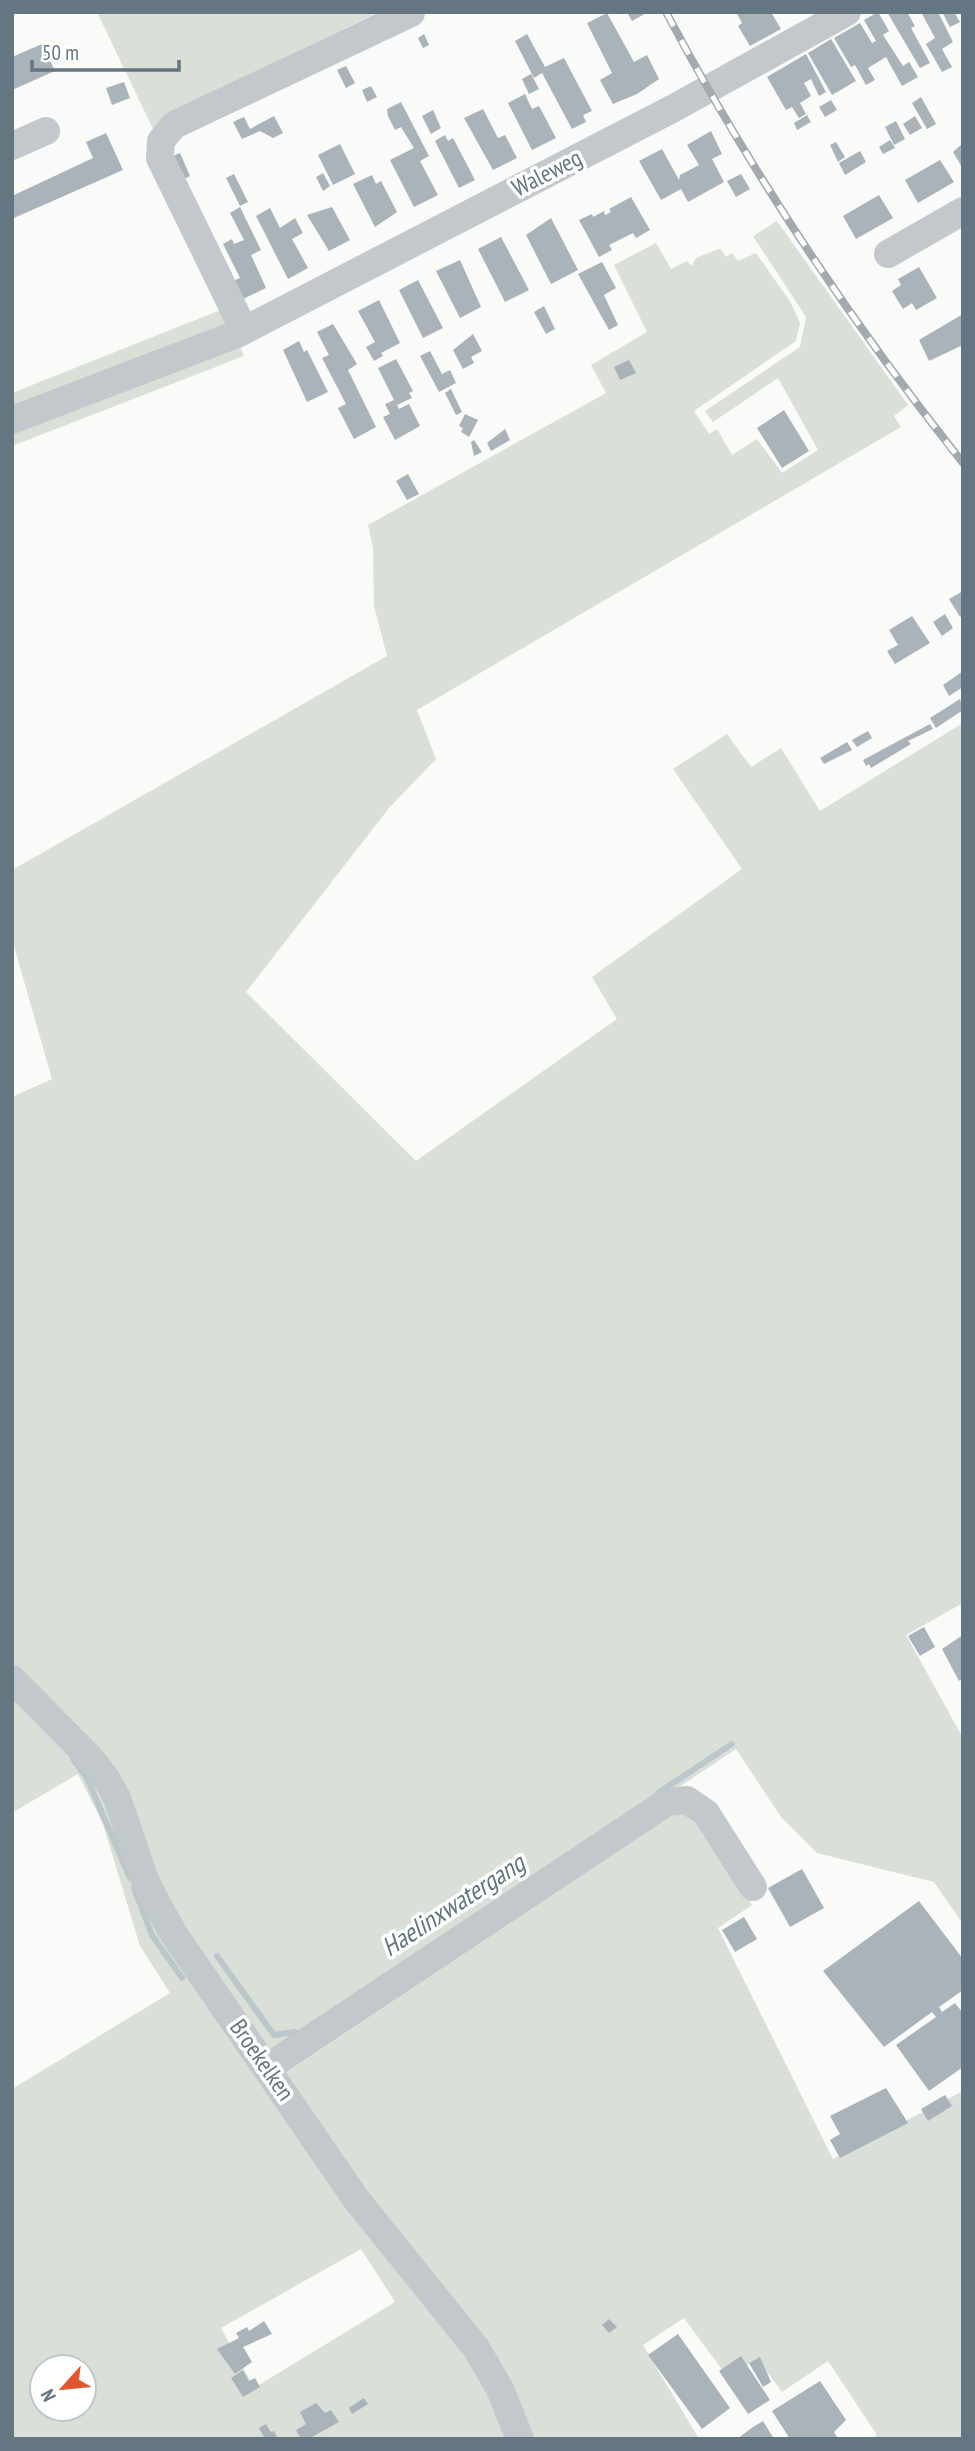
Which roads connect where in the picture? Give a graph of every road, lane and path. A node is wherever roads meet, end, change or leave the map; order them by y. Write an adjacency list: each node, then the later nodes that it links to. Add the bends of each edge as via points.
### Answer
1 (847, 12): 7 (street, Waleweg)
2 (411, 13): 7 (street, via 174,125 161,141 160,158)
3 (46, 131): 4 (street)
4 (12, 146)
5 (963, 211): 6 (street)
6 (888, 254)
7 (244, 330): 8 (street, Waleweg)
8 (12, 420)
9 (12, 1679): 11 (street, Broekelken, via 107,1780 159,1910)
10 (753, 1887): 11 (street, via 706,1813 687,1800 667,1802)
11 (268, 2067): 12 (street, Broekelken, via 364,2210 476,2348 500,2389)
12 (520, 2439)

